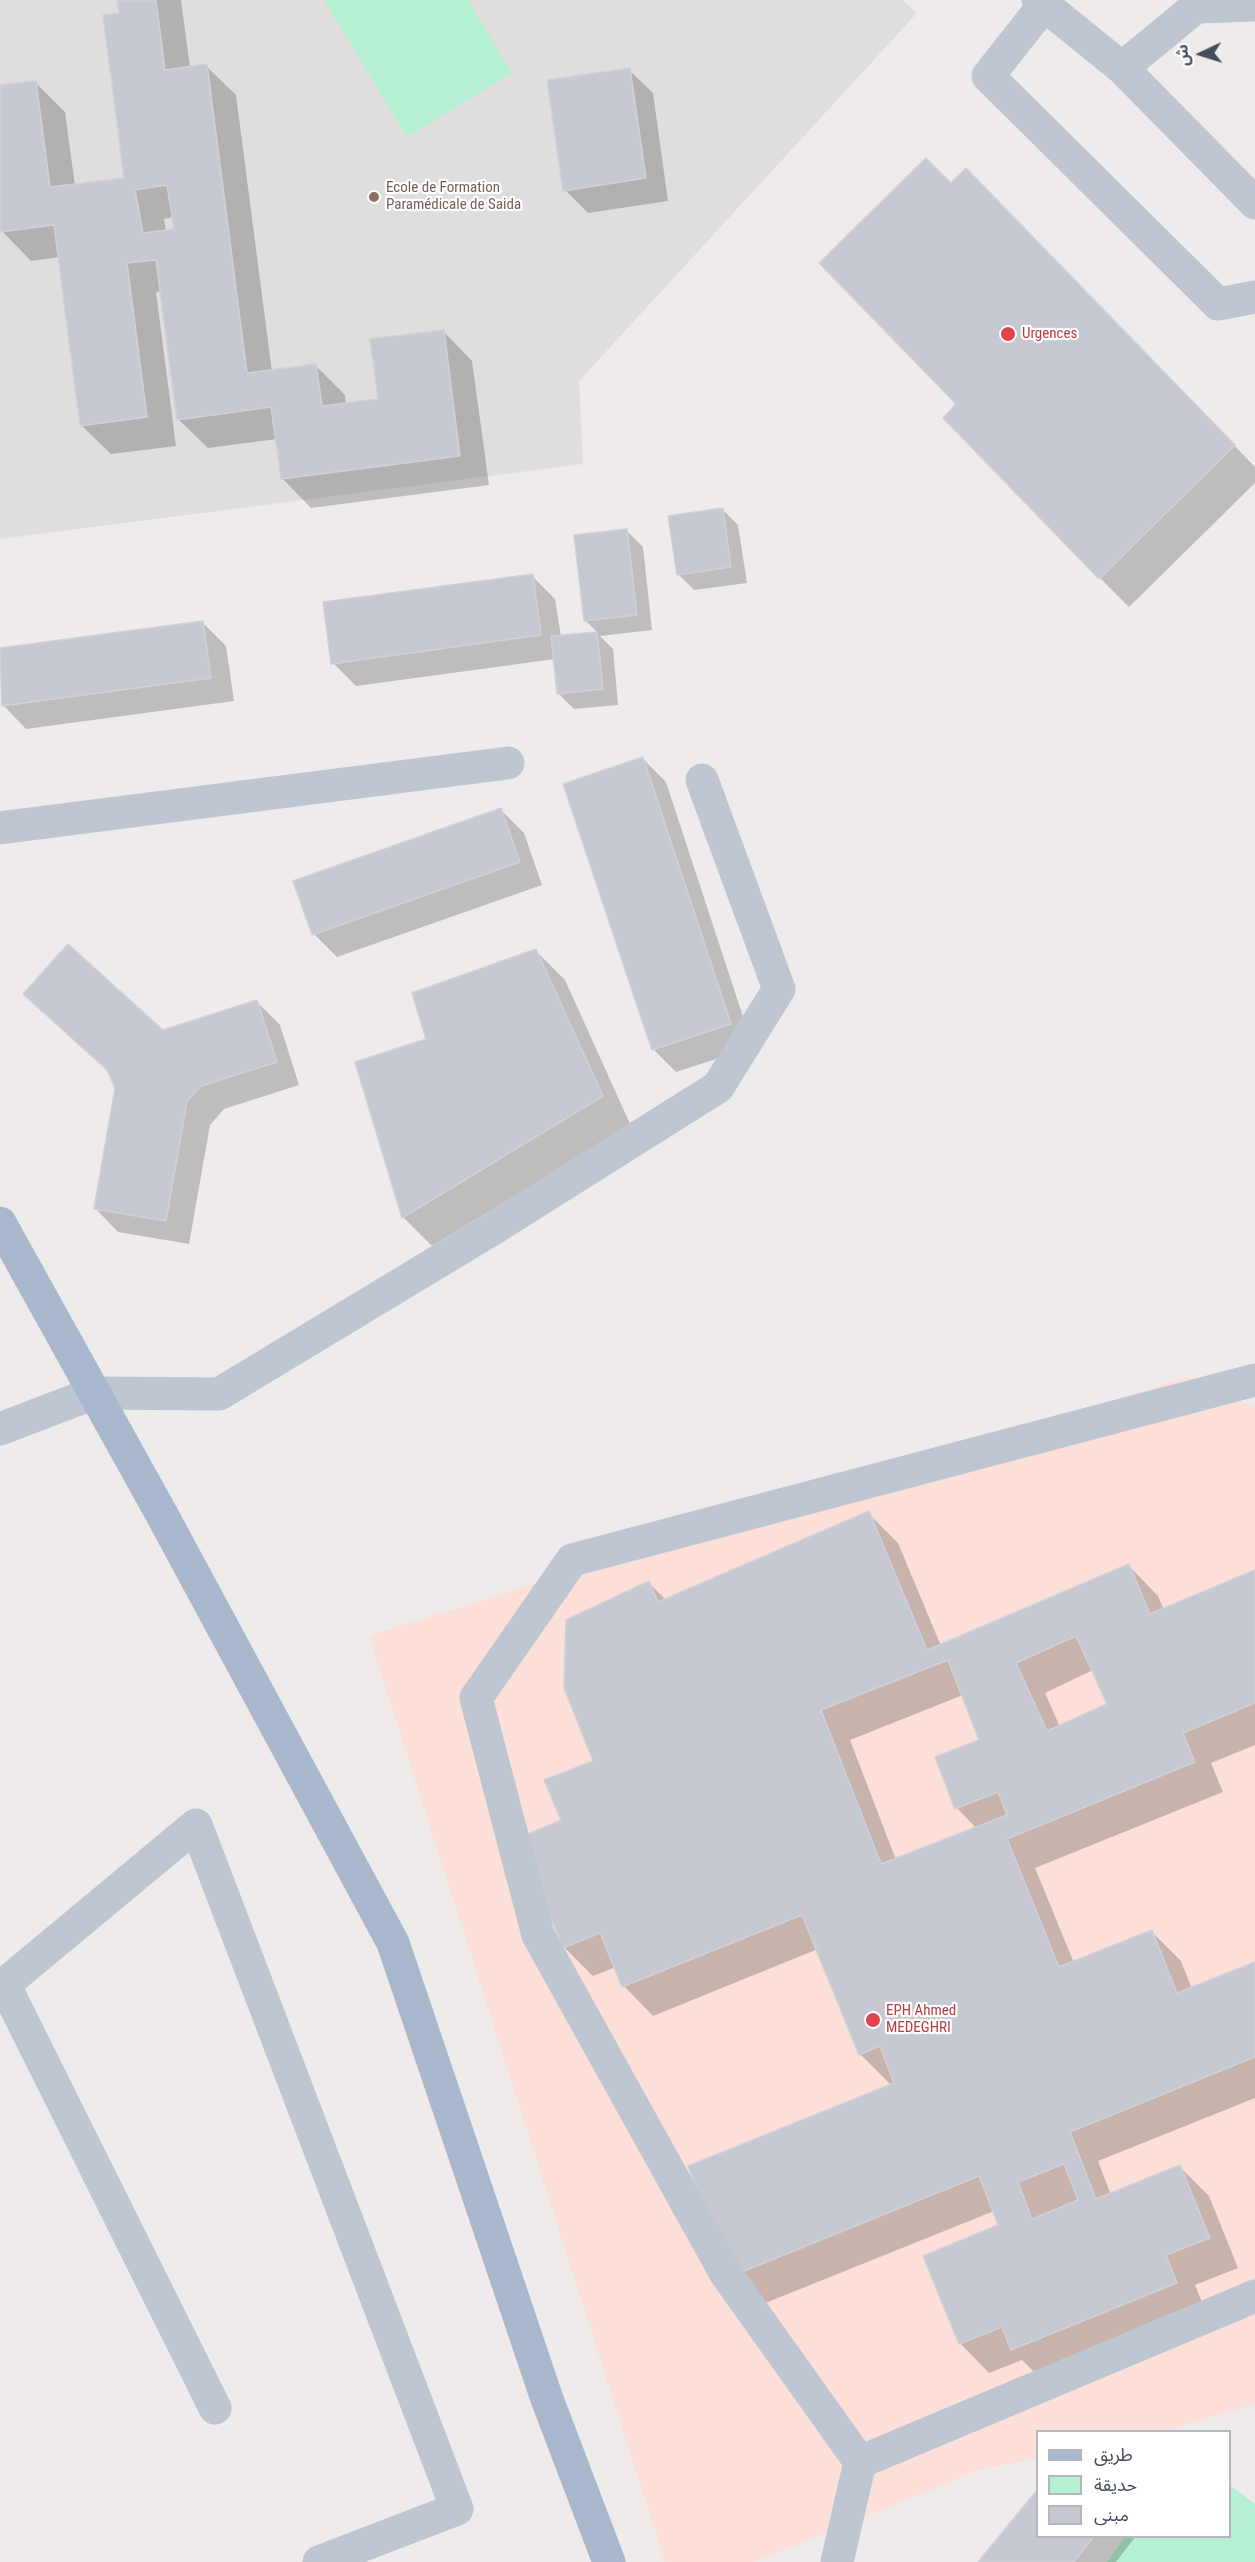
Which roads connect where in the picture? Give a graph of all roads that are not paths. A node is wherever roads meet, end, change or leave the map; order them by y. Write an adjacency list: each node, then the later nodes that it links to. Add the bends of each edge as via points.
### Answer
1 (1041, 3): 3 (street); 5 (street, via 988,76 1218,304)
2 (1255, 5): 3 (street, via 1196,7)
3 (1122, 69): 4 (street)
4 (1255, 201)
5 (1255, 297)
6 (508, 763): 8 (street)
7 (702, 780): 11 (street, via 779,989 718,1087 219,1394)
8 (0, 828)
9 (0, 1223): 11 (main road)
10 (1255, 1380): 16 (street, via 572,1560 476,1698 538,1935 726,2274)
11 (94, 1393): 12 (street); 18 (main road, via 393,1943 547,2399)
12 (0, 1430)
13 (2, 1986): 15 (street); 17 (street, via 196,1825 457,2509)
14 (1255, 2296): 16 (street)
15 (214, 2408)
16 (860, 2462): 19 (street)
17 (319, 2562)
18 (609, 2562)
19 (837, 2562)

